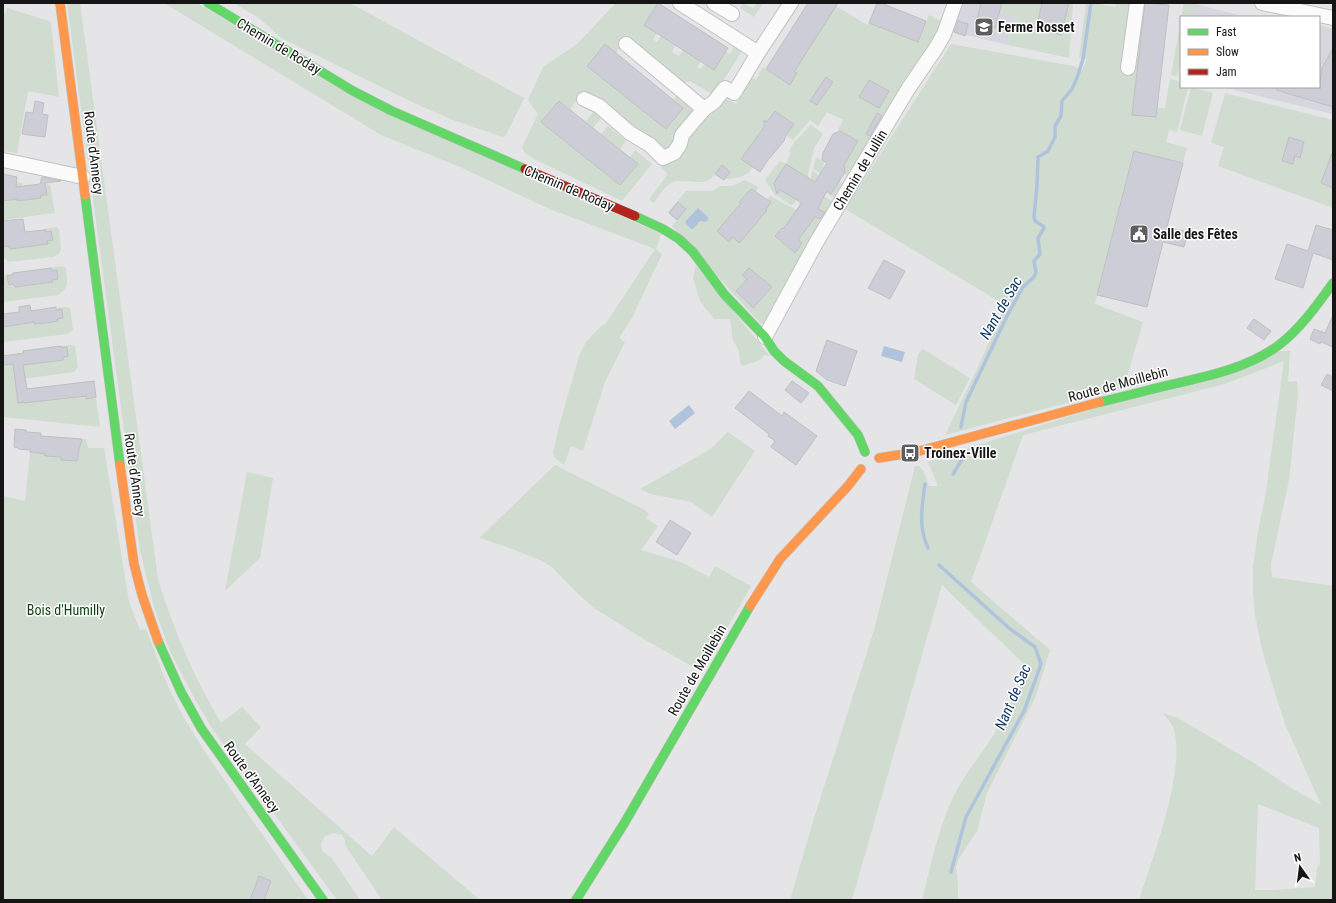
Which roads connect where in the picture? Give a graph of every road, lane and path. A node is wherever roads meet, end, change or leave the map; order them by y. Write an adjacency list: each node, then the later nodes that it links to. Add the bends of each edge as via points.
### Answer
1 (60, 3): 17 (street, Route d'Annecy)
2 (208, 3): 19 (street, Chemin de Roday, via 353,91 392,111 663,229 693,252 724,294)
3 (680, 3): 12 (street)
4 (714, 3): 9 (street)
5 (791, 3): 12 (street)
6 (955, 3): 19 (street, Chemin de Lullin, via 944,34 816,243)
7 (1137, 3): 13 (street)
8 (1262, 3): 10 (street)
9 (732, 14)
10 (1333, 18)
11 (626, 44): 15 (street)
12 (755, 59): 15 (street, via 734,93 725,88 714,102)
13 (1128, 68)
14 (584, 99): 15 (street, via 599,106 663,158 674,153 682,135)
15 (704, 109)
16 (3, 160): 17 (street)
17 (83, 177): 21 (street, Route d'Annecy, via 125,506 134,564 144,602 174,678 201,728)
18 (1333, 283): 20 (street, Route de Moillebin, via 1304,322 1290,336 1269,351 1244,363 879,462 874,452)
19 (765, 337): 20 (street, Chemin de Roday, via 774,352 818,386 858,435)
20 (865, 452): 22 (street, Route de Moillebin, via 860,455 861,465 848,486 780,559 763,584 630,813)
21 (323, 900)
22 (576, 900)

